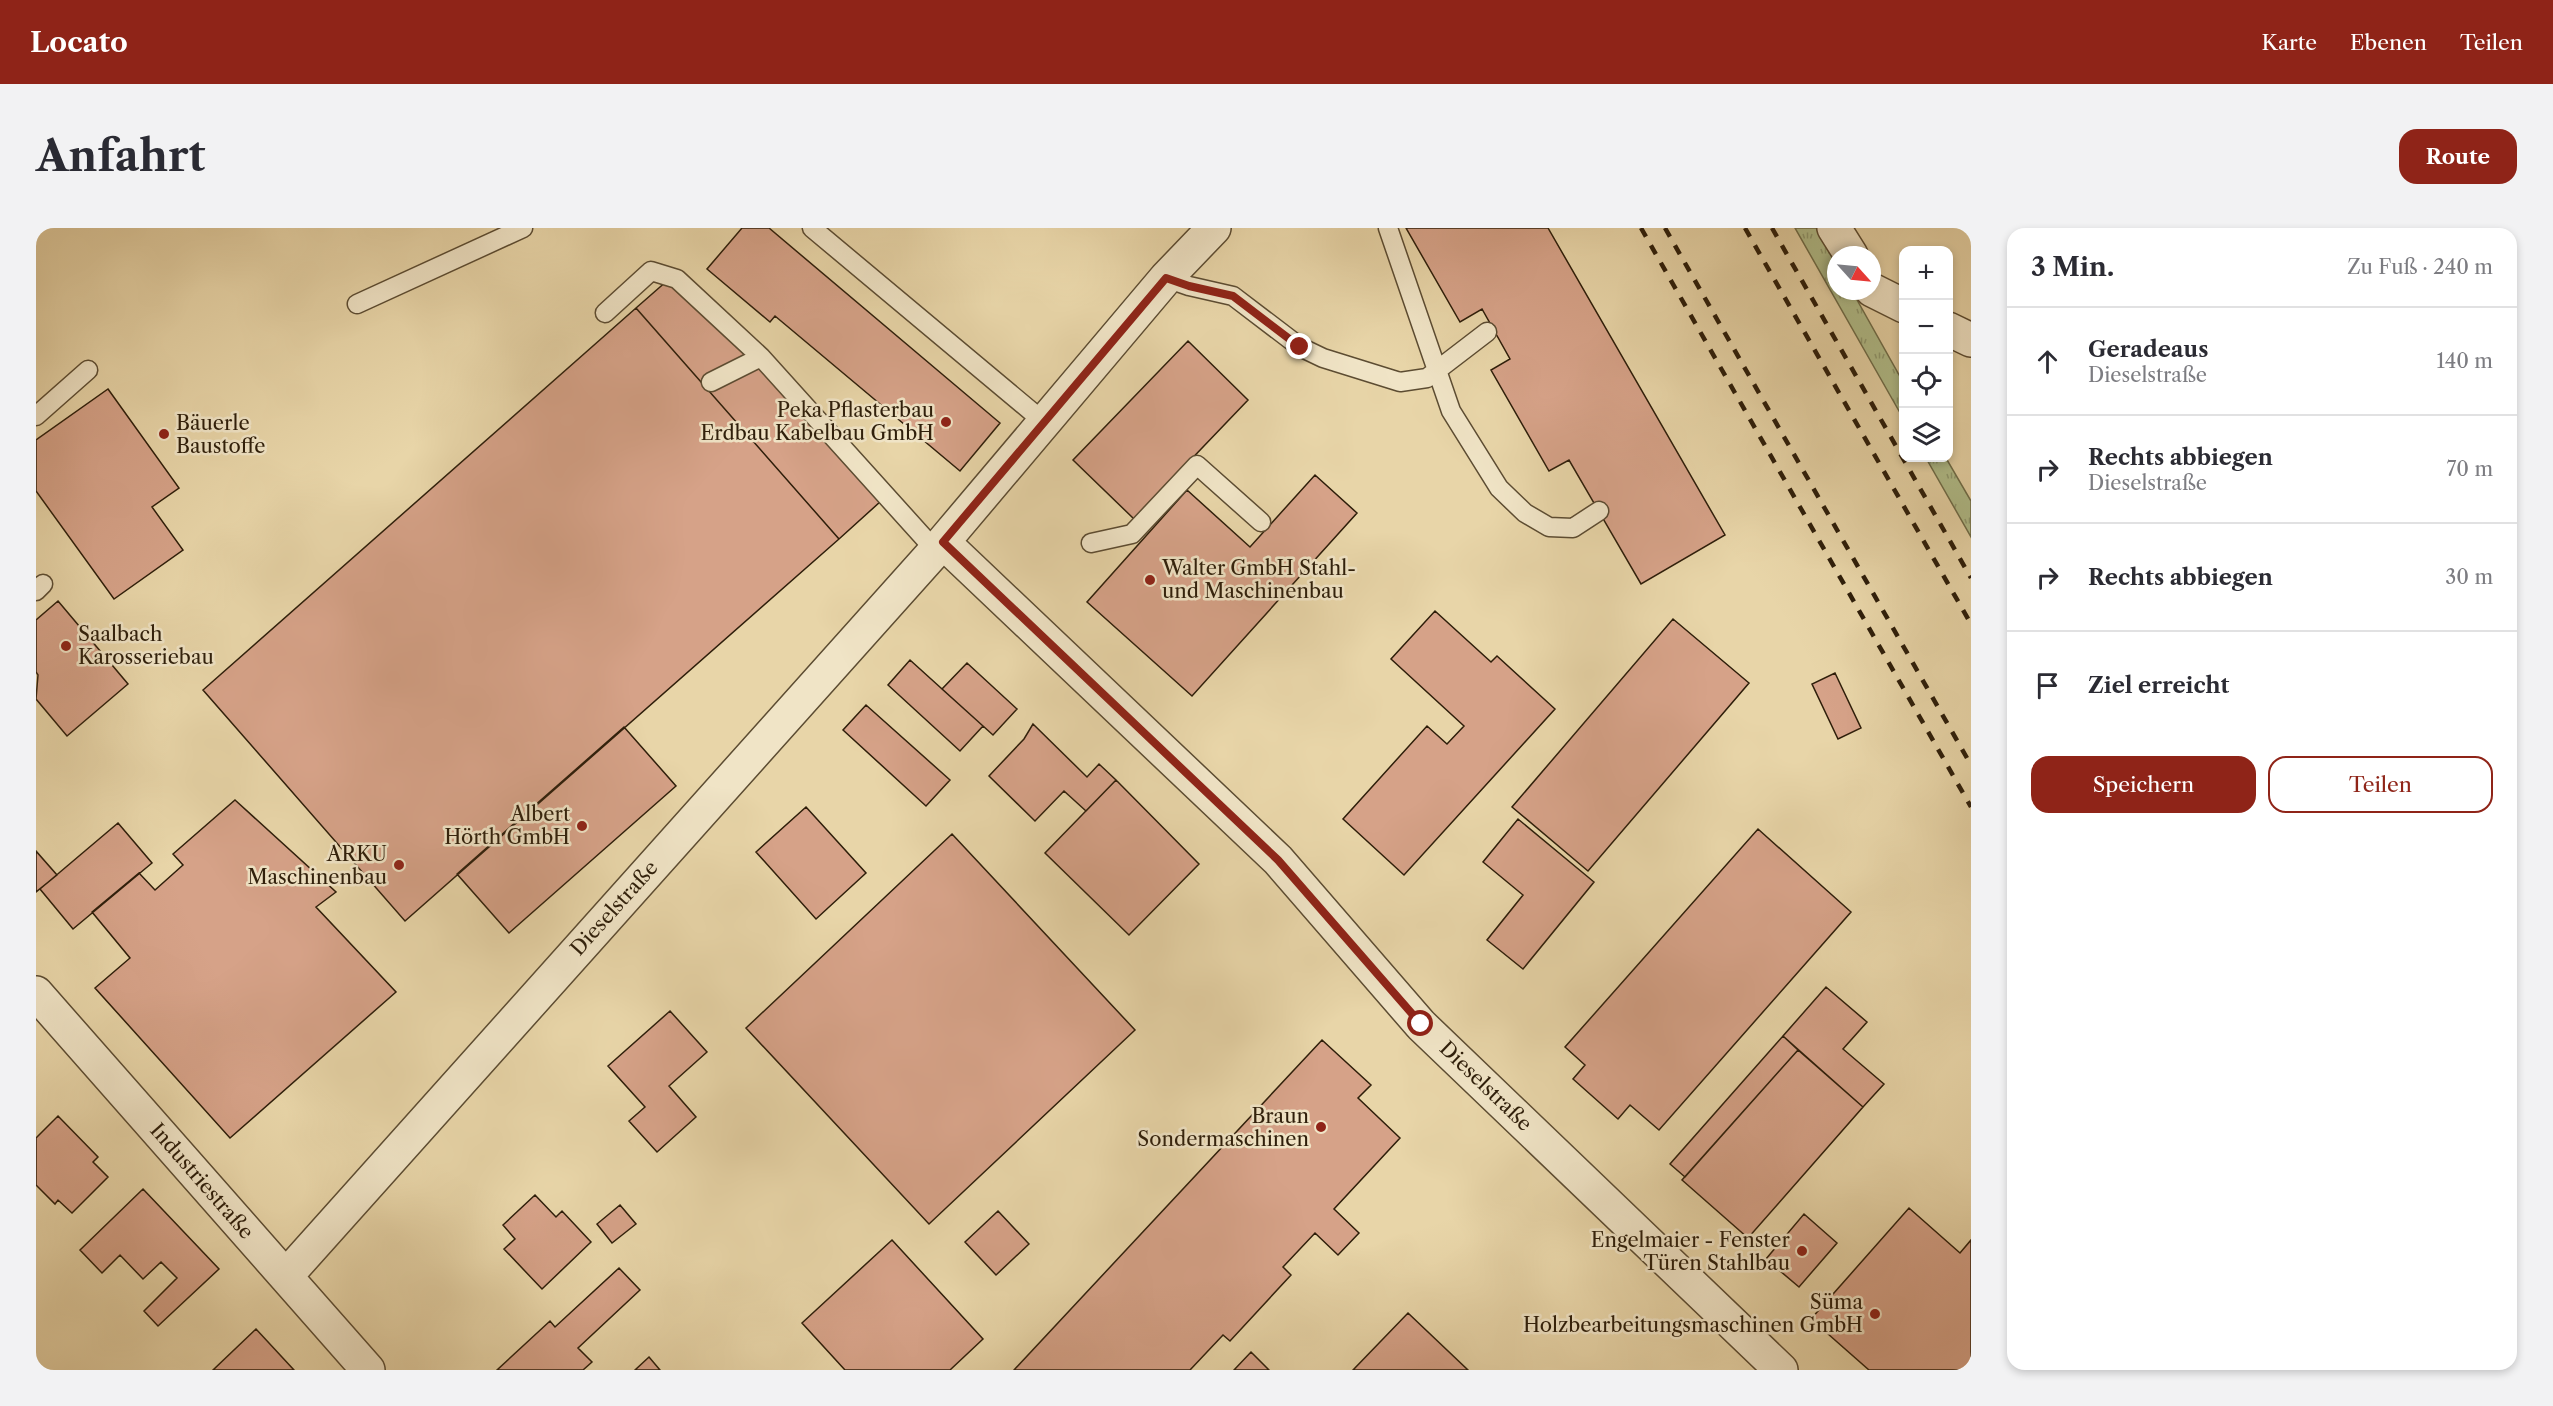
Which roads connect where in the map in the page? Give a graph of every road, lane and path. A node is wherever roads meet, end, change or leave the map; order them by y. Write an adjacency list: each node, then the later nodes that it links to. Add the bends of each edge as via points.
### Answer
1 (523, 228): 9 (lane)
2 (812, 228): 20 (lane)
3 (1214, 228): 7 (street, Dieselstraße)
4 (1388, 228): 16 (lane)
5 (1834, 228): 6 (street)
6 (1845, 246)
7 (1166, 278): 16 (lane, via 1233,296 1300,347 1367,374 1400,382 1427,378); 20 (street, Dieselstraße)
8 (1881, 294): 10 (street)
9 (357, 304)
10 (1899, 304)
11 (605, 313): 15 (lane, via 651,271 678,279)
12 (1953, 331): 14 (street)
13 (1487, 332): 16 (lane)
14 (1971, 340)
15 (761, 357): 18 (lane); 24 (lane)
16 (1438, 369): 21 (lane, via 1451,411 1500,488 1525,513 1549,527 1574,528)
17 (88, 370): 19 (lane)
18 (711, 382)
19 (36, 416)
20 (1044, 422): 24 (street, Dieselstraße)
21 (1599, 511)
22 (1261, 522): 23 (lane, via 1197,465 1132,534)
23 (1091, 543)
24 (939, 546): 26 (street, Dieselstraße); 28 (street, Dieselstraße, via 1278,860 1421,1024)
25 (36, 993): 26 (street, Industriestraße)
26 (286, 1276): 27 (street, Industriestraße)
27 (368, 1370)
28 (1781, 1370)

